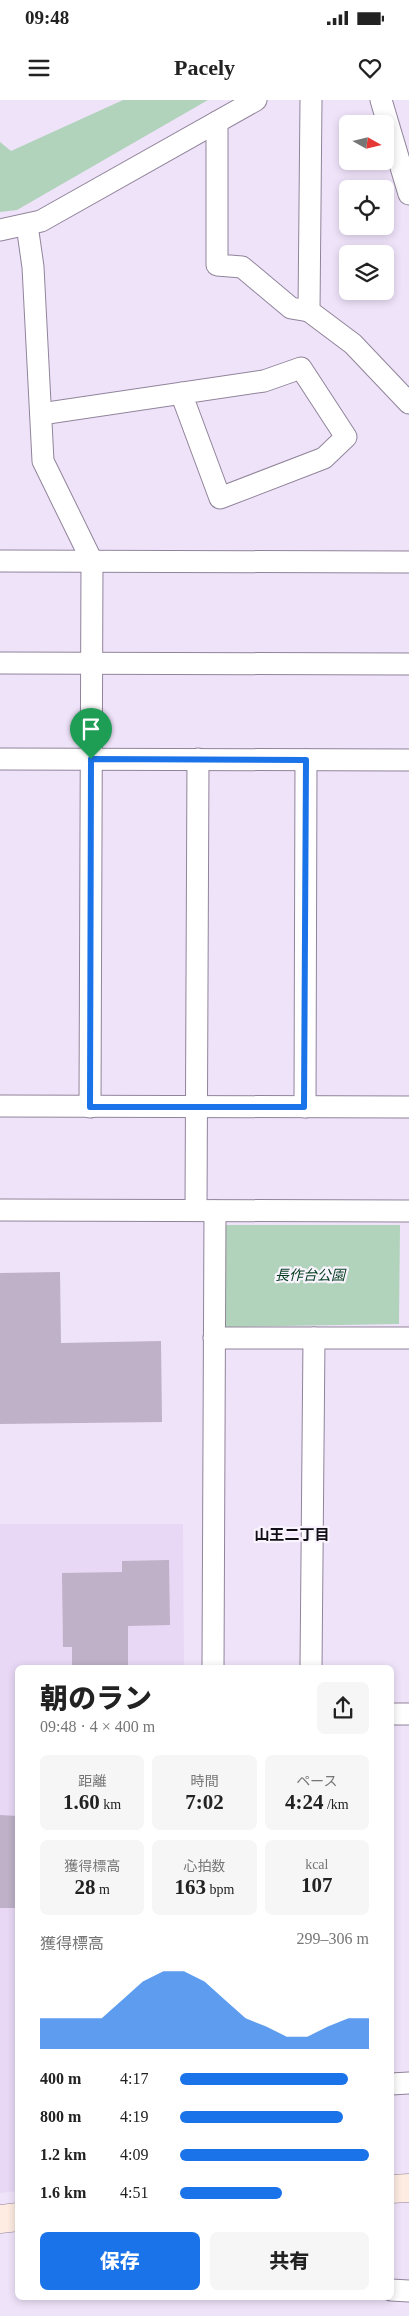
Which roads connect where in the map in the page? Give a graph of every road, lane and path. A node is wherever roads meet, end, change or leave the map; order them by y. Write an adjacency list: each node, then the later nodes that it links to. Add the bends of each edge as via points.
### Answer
1 (256, 100): 4 (street)
2 (311, 100): 8 (street)
3 (381, 100): 5 (street)
4 (217, 122): 6 (street, via 40,221); 8 (street, via 217,265 242,267 291,308)
5 (409, 194)
6 (27, 225): 7 (street); 11 (street, via 33,267)
7 (0, 230)
8 (310, 311): 10 (street, via 353,344)
9 (181, 393): 9 (street, via 264,380 301,368 346,437 324,458 220,498); 11 (street)
10 (409, 403)
11 (41, 414): 13 (street, via 43,461)
12 (0, 561): 13 (street)
13 (92, 561): 14 (street); 16 (street)
14 (409, 562)
15 (0, 663): 16 (street)
16 (92, 663): 17 (street); 19 (street)
17 (409, 664)
18 (0, 759): 19 (street)
19 (91, 759): 20 (street); 24 (street)
20 (198, 759): 21 (street); 25 (street)
21 (306, 760): 22 (street); 26 (street)
22 (409, 760)
23 (0, 1106): 24 (street)
24 (90, 1107): 25 (street)
25 (196, 1107): 26 (street); 29 (street)
26 (304, 1107): 27 (street)
27 (409, 1107)
28 (0, 1210): 29 (street)
29 (205, 1210): 30 (street); 31 (street)
30 (409, 1211)
31 (214, 1338): 32 (street); 34 (street)
32 (314, 1338): 33 (street); 35 (street)
33 (409, 1338)
34 (213, 1665)
35 (311, 1665)
36 (394, 1714): 37 (street)
37 (409, 1714)
38 (409, 2082): 39 (street)
39 (394, 2084)
40 (409, 2188): 41 (street)
41 (394, 2189)
42 (15, 2217): 43 (street)
43 (0, 2218)
44 (394, 2290): 45 (street)
45 (409, 2291)

